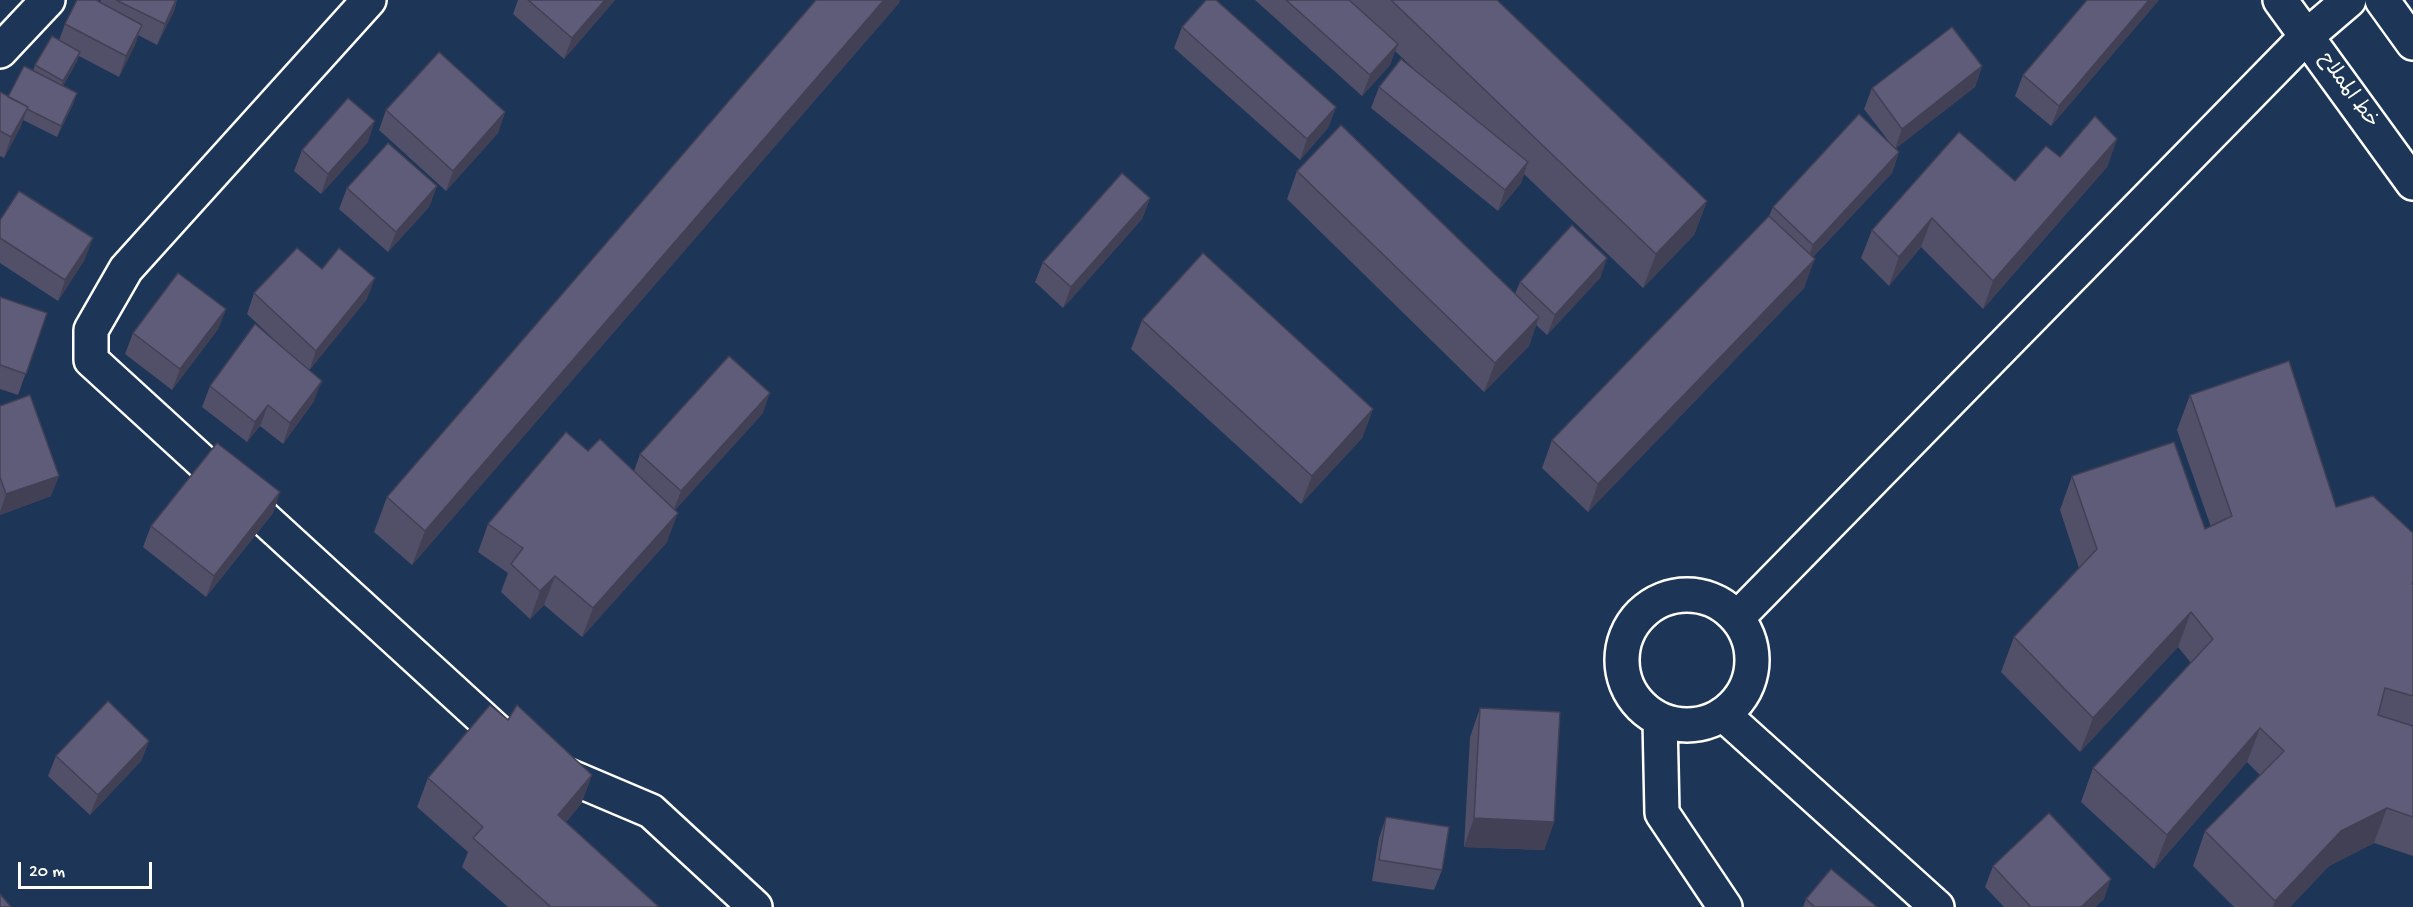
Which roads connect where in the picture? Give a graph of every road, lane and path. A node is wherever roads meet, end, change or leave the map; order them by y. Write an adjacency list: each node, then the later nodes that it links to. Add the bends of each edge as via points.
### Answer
1 (48, 0): 8 (main road)
2 (369, 0): 13 (main road, via 126,269 91,330 91,360 526,758 651,811)
3 (2280, 0): 6 (main road, خط المملاح)
4 (2349, 0): 6 (main road)
5 (2382, 0): 7 (main road)
6 (2307, 36): 9 (main road, خط المملاح); 10 (main road)
7 (2413, 43)
8 (0, 51)
9 (2413, 183)
10 (1737, 618): 11 (main road, via 1748,636 1752,658 1749,679 1739,699); 12 (main road, via 1721,603 1701,595 1680,595 1660,600 1642,612 1629,629 1622,670 1629,691 1642,708)
11 (1723, 714): 12 (main road, via 1703,723 1681,725); 15 (main road)
12 (1660, 720): 14 (main road, via 1662,813)
13 (755, 907)
14 (1725, 907)
15 (1937, 907)

